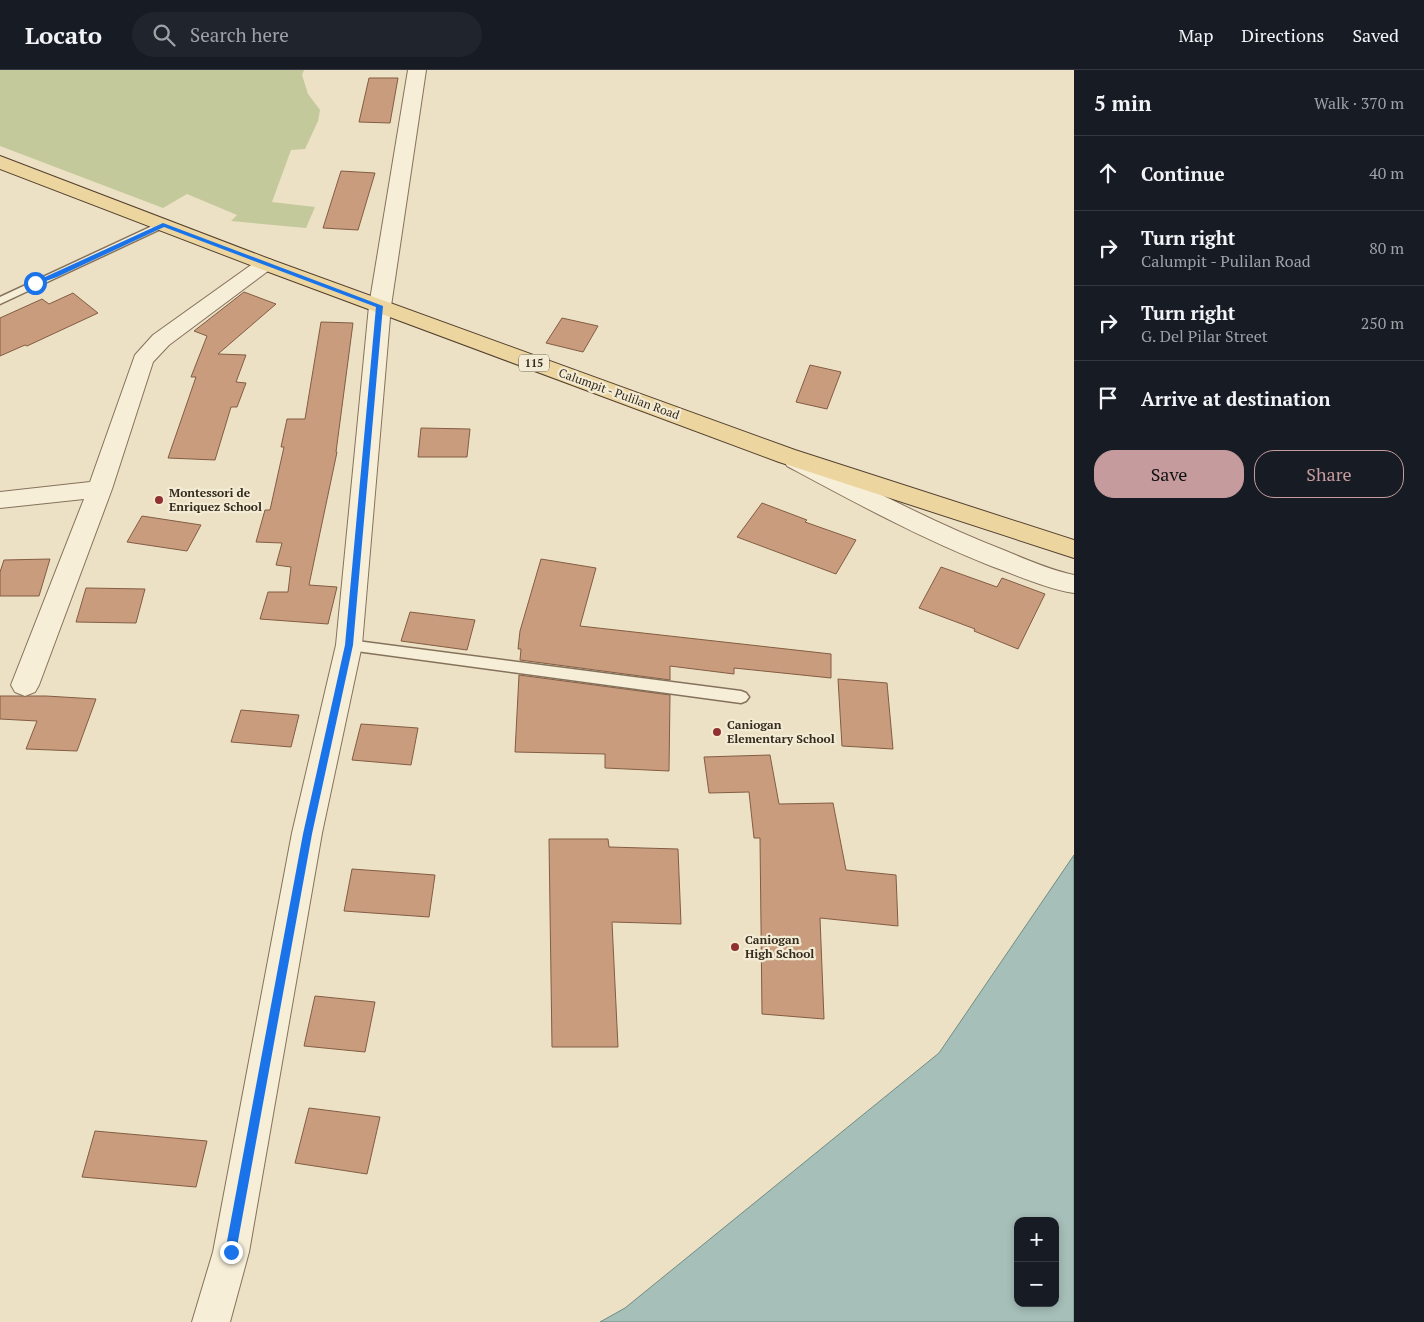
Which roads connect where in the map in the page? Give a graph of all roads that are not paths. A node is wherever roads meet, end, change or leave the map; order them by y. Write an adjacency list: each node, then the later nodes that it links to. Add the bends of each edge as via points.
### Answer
1 (417, 70): 8 (street)
2 (0, 162): 3 (main road, Calumpit - Pulilan Road / 115)
3 (163, 224): 4 (main road, Calumpit - Pulilan Road / 115); 5 (lane)
4 (265, 264): 8 (main road, Calumpit - Pulilan Road / 115); 10 (street, via 161,340 143,360)
5 (35, 283): 6 (lane); 7 (lane)
6 (0, 288)
7 (0, 301)
8 (380, 306): 9 (main road, Calumpit - Pulilan Road / 115); 14 (street)
9 (787, 456): 12 (main road, Calumpit - Pulilan Road / 115); 13 (street, via 898,515 965,546)
10 (100, 489): 11 (street); 15 (street)
11 (0, 500)
12 (1074, 549)
13 (1074, 584)
14 (349, 645): 16 (lane); 17 (street, via 307,834 231,1252)
15 (25, 685)
16 (741, 697)
17 (211, 1322)

